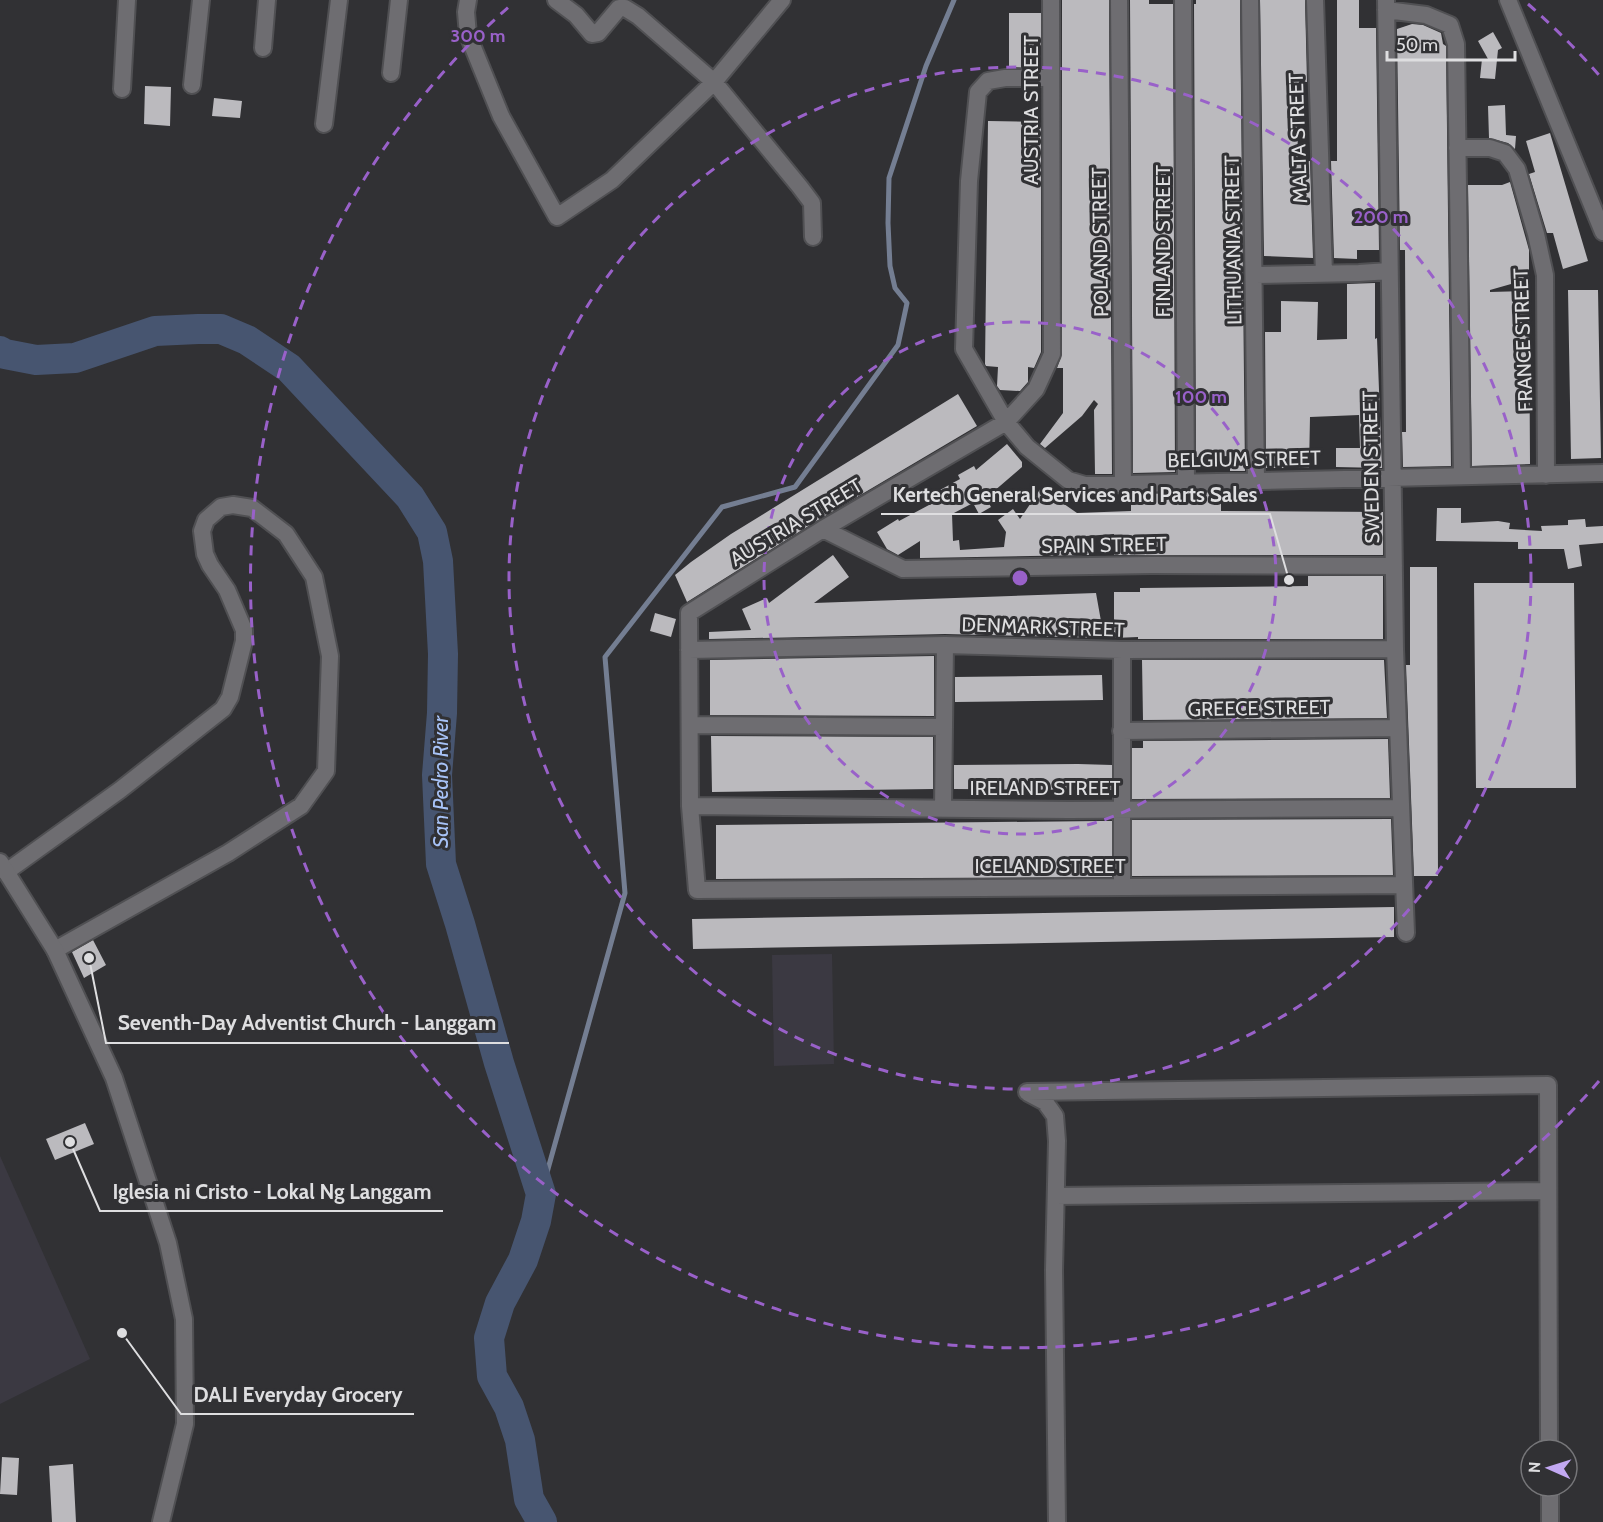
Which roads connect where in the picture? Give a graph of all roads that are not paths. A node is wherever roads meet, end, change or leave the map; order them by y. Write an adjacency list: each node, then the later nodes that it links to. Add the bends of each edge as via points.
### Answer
1 (127, 0): 21 (street)
2 (201, 0): 20 (street)
3 (267, 0): 16 (street)
4 (339, 0): 22 (street)
5 (399, 0): 17 (street)
6 (468, 0): 19 (street, via 468,35 501,116 557,216 612,180)
7 (556, 0): 19 (street, via 592,34 598,33 619,8 626,8)
8 (782, 0): 19 (street)
9 (1051, 0): 18 (street, AUSTRIA STREET)
10 (1119, 0): 36 (street, POLAND STREET)
11 (1183, 0): 35 (street, FINLAND STREET)
12 (1250, 0): 28 (street, LITHUANIA STREET)
13 (1315, 0): 27 (street, MALTA STREET)
14 (1508, 0): 24 (street)
15 (1386, 5): 23 (street, via 1450,25 1456,44); 26 (street, SWEDEN STREET)
16 (263, 48)
17 (391, 73)
18 (1051, 78): 29 (street, AUSTRIA STREET, via 1052,354 1036,389); 29 (street, BELGIUM STREET, via 988,81 978,92 969,182 964,349)
19 (714, 82): 25 (street, via 812,203)
20 (192, 85)
21 (122, 89)
22 (324, 124)
23 (1457, 148): 31 (street); 32 (street, FRANCE STREET, via 1490,148 1505,153 1516,169 1536,234 1545,275)
24 (1603, 232)
25 (813, 237)
26 (1389, 271): 27 (street); 33 (street, SWEDEN STREET)
27 (1324, 274): 28 (street)
28 (1255, 275): 34 (street, LITHUANIA STREET)
29 (1006, 422): 36 (street, BELGIUM STREET, via 1027,447 1068,480 1085,485); 37 (street, AUSTRIA STREET)
30 (1603, 473): 32 (street, BELGIUM STREET)
31 (1462, 475): 32 (street, BELGIUM STREET); 33 (street, BELGIUM STREET)
32 (1546, 475)
33 (1393, 477): 34 (street, BELGIUM STREET); 38 (street, SWEDEN STREET)
34 (1256, 480): 35 (street, BELGIUM STREET)
35 (1186, 482): 36 (street, BELGIUM STREET)
36 (1124, 484)
37 (823, 529): 38 (street, SPAIN STREET, via 903,569 1151,564); 41 (street, AUSTRIA STREET, via 689,613)
38 (1394, 566): 40 (street, SWEDEN STREET)
39 (945, 645): 41 (street, DENMARK STREET); 42 (street, DENMARK STREET); 44 (street)
40 (1395, 649): 42 (street, DENMARK STREET); 45 (street, SWEDEN STREET)
41 (689, 650): 43 (street, AUSTRIA STREET)
42 (1122, 650): 46 (street)
43 (690, 725): 44 (street); 47 (street, AUSTRIA STREET)
44 (944, 727): 48 (street)
45 (1397, 728): 46 (street, GREECE STREET); 49 (street, SWEDEN STREET)
46 (1121, 731): 50 (street)
47 (690, 806): 48 (street, IRELAND STREET); 54 (street, AUSTRIA STREET)
48 (943, 808): 50 (street, IRELAND STREET)
49 (1400, 808): 50 (street, IRELAND STREET); 52 (street, SWEDEN STREET)
50 (1121, 810): 53 (street)
51 (3, 867): 56 (street); 56 (street, via 120,790 223,709 230,697 243,630 227,590 205,554 202,531 206,520 221,507 252,508 286,534 314,577 330,656 326,771 302,806 228,853)
52 (1403, 885): 53 (street, ICELAND STREET); 55 (street, SWEDEN STREET)
53 (1122, 887): 54 (street, ICELAND STREET)
54 (697, 890)
55 (1406, 933)
56 (55, 950): 61 (street, via 122,1099 168,1243 184,1319 185,1424)
57 (1548, 1191): 58 (street); 58 (street, via 1548,1085 1027,1092 1045,1102 1055,1116); 59 (street)
58 (1056, 1197): 62 (street)
59 (1549, 1438)
60 (1550, 1498): 63 (street)
61 (161, 1522)
62 (1058, 1522)
63 (1550, 1522)

